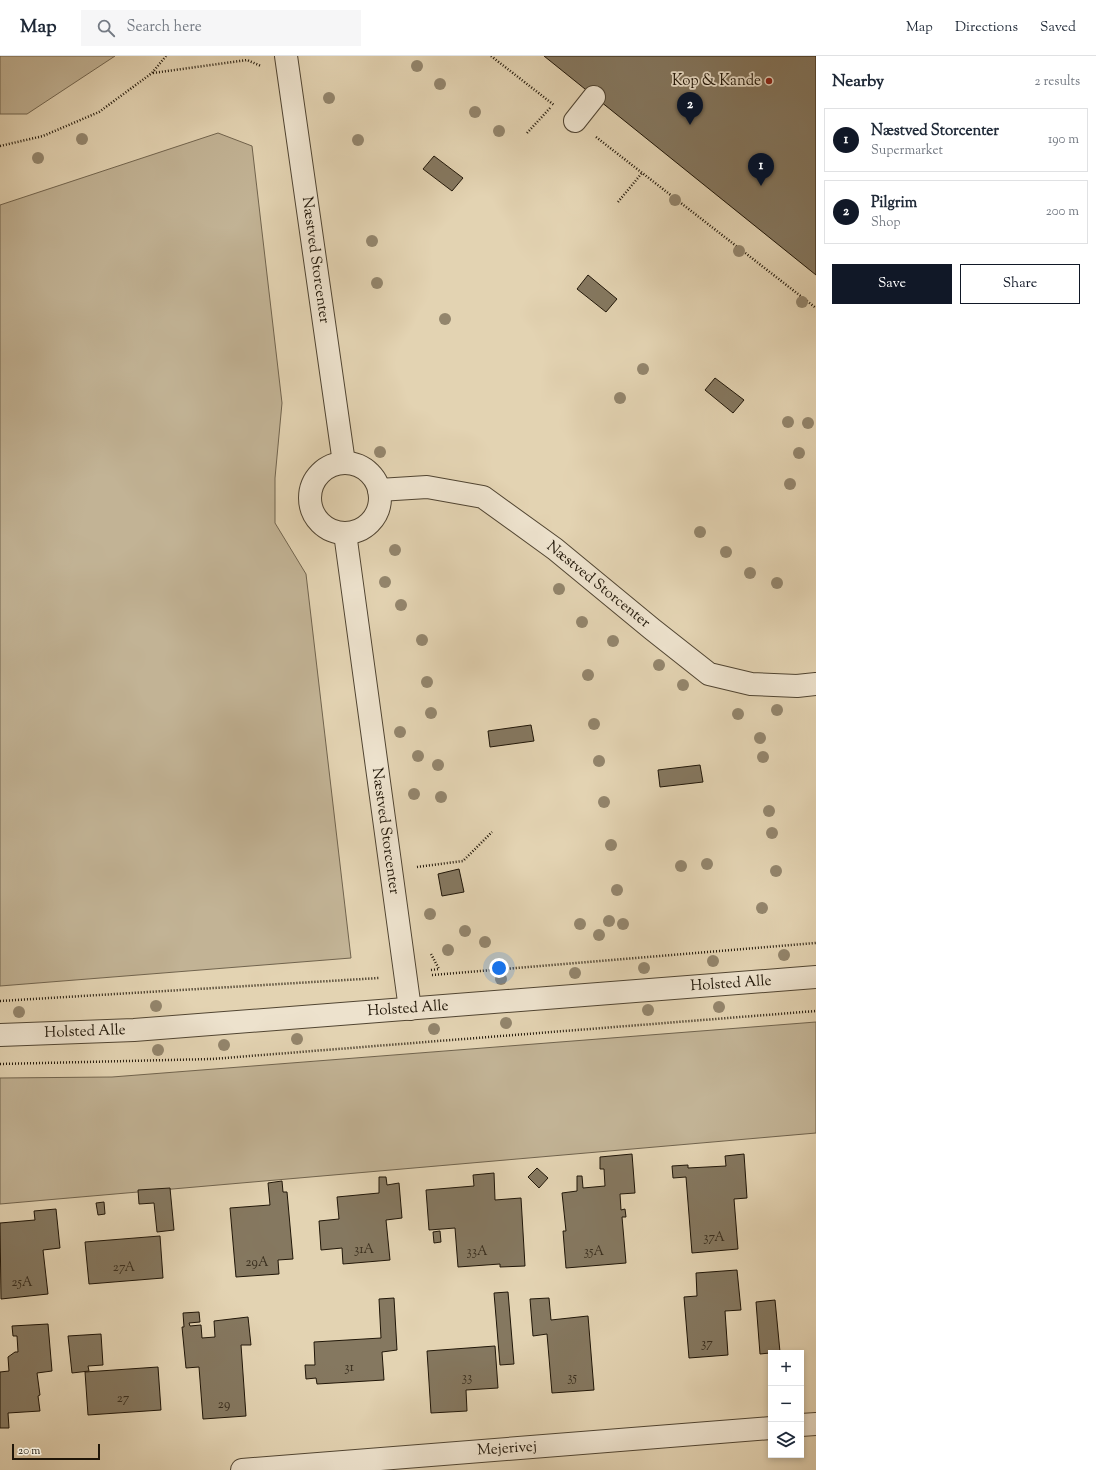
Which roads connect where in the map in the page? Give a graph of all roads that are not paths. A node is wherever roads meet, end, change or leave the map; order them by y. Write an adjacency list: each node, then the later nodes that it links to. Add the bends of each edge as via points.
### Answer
1 (286, 56): 4 (street, Næstved Storcenter)
2 (594, 96): 3 (street)
3 (576, 122)
4 (344, 463): 5 (street, via 355,464 366,470 375,478); 6 (street, via 321,472 310,493 315,516 323,525)
5 (379, 490): 6 (street, via 378,510 373,520 366,527); 7 (street, Næstved Storcenter, via 427,487 483,498 554,549 709,674 751,684)
6 (345, 533): 9 (street, Næstved Storcenter)
7 (816, 684)
8 (816, 977): 9 (street, Holsted Alle)
9 (410, 1009): 10 (street, Holsted Alle, via 134,1030)
10 (0, 1035)
11 (816, 1424): 12 (street)
12 (804, 1425)
13 (768, 1428): 14 (street, Mejerivej)
14 (242, 1470)

